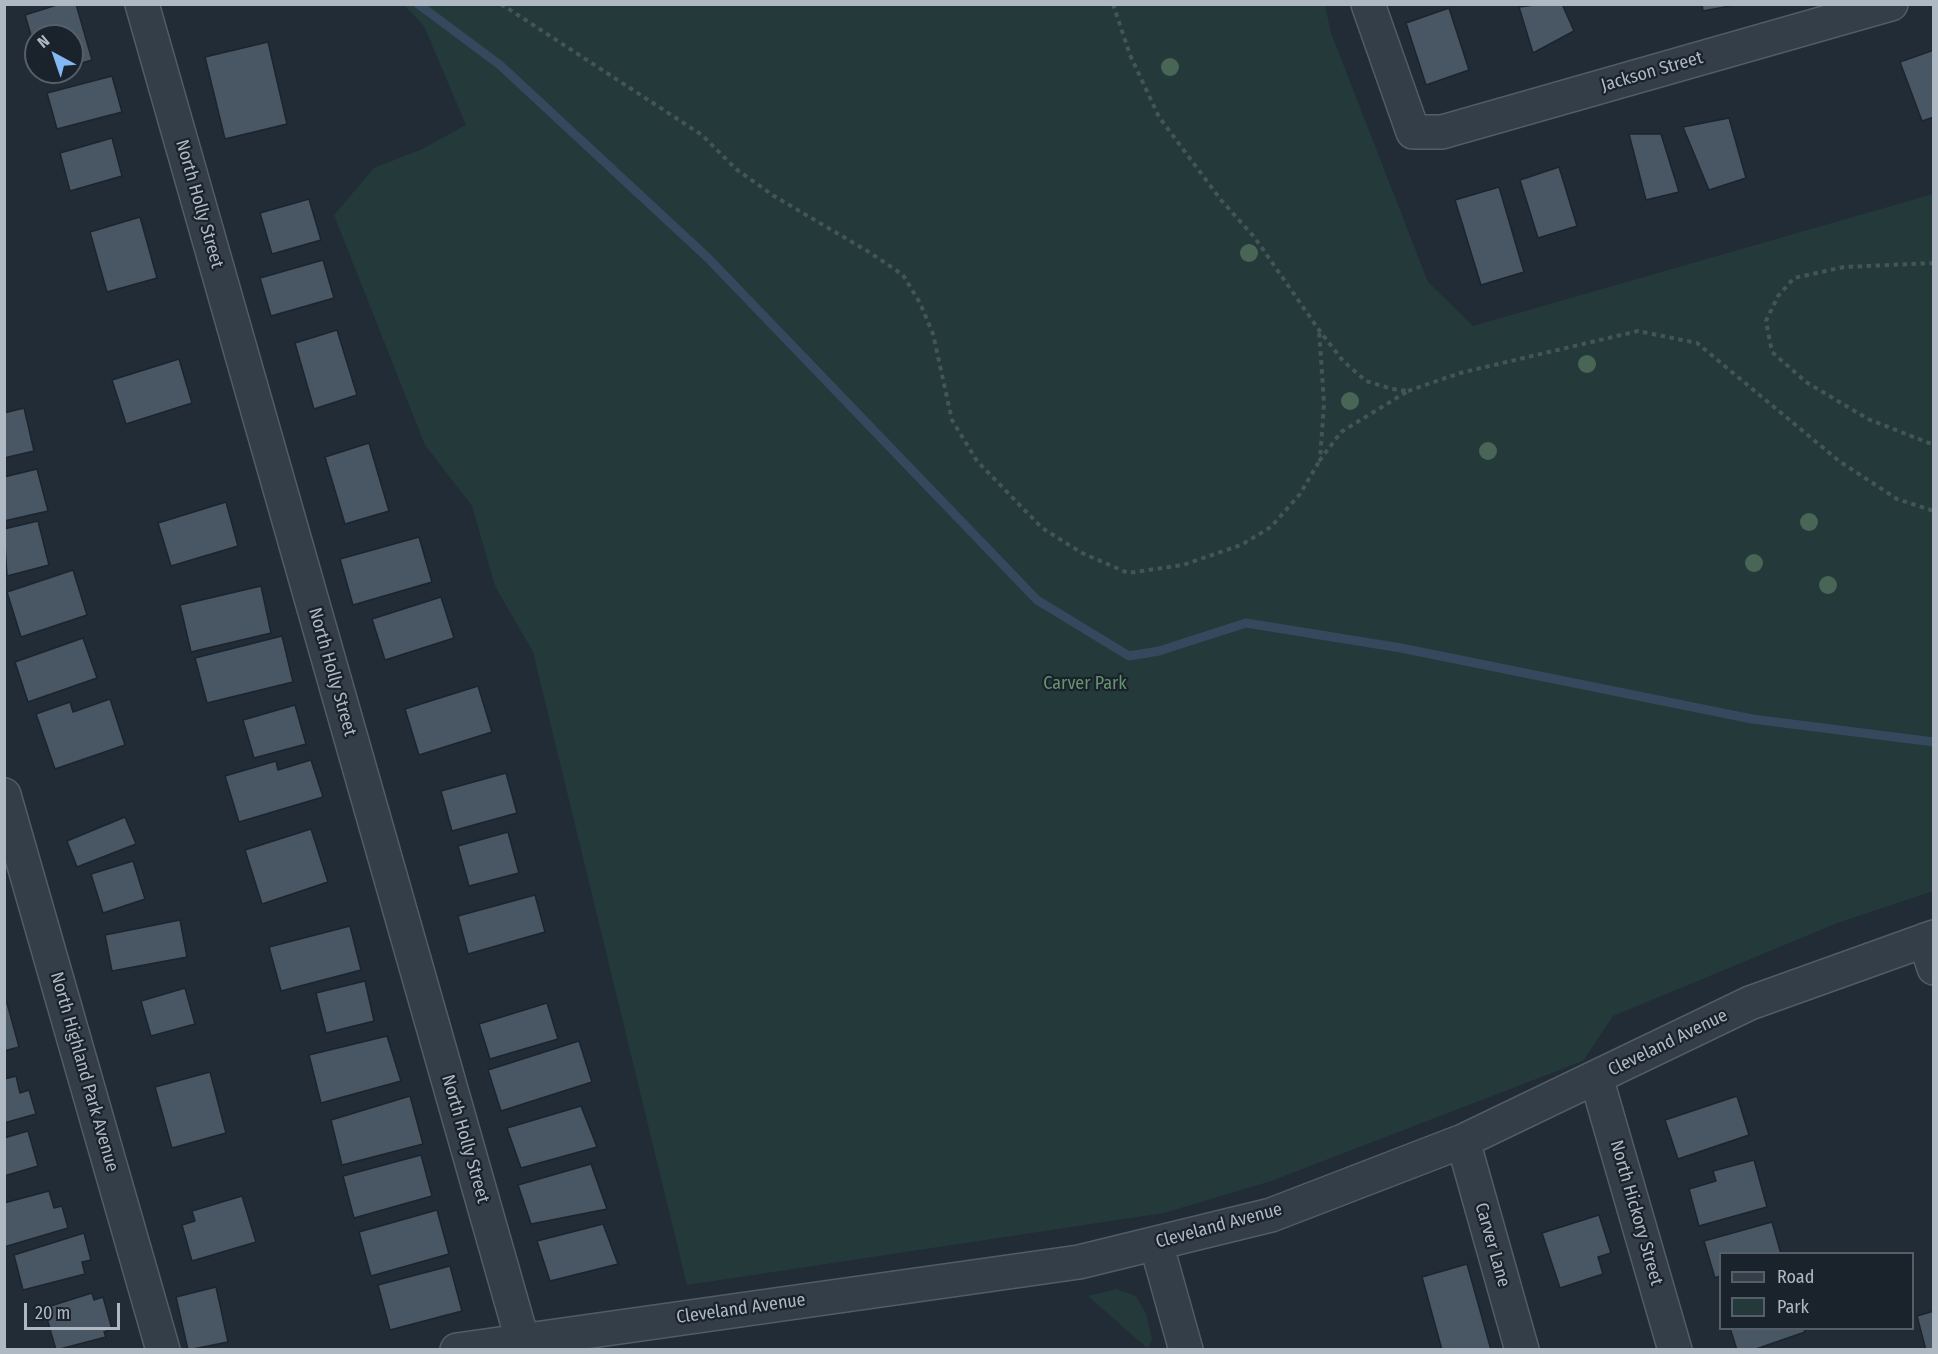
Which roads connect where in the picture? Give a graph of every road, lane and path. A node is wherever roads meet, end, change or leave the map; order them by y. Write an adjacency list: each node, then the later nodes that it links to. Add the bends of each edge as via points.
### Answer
1 (142, 4): 17 (street, North Holly Street)
2 (501, 4): 10 (path, via 702,135 736,169 774,196 903,275 921,303 933,334 952,420 977,461 1042,528 1082,553 1128,573 1183,565 1242,545 1271,527 1300,494)
3 (1113, 4): 7 (path, via 1130,55 1159,117 1221,200 1255,238)
4 (1368, 4): 5 (street, Jackson Street, via 1413,132 1442,132)
5 (1890, 4)
6 (1934, 263): 9 (path, via 1844,267 1794,278 1778,296 1766,321 1772,352 1806,382 1868,419)
7 (1318, 330): 8 (path, via 1343,361 1366,381); 10 (path, via 1324,403)
8 (1408, 391): 10 (path, via 1341,432); 11 (path, via 1460,373 1638,331 1697,343 1839,461 1897,499)
9 (1934, 445)
10 (1320, 460)
11 (1934, 511)
12 (4, 795): 18 (street, North Highland Park Avenue)
13 (1931, 948): 14 (street, Cleveland Avenue, via 1750,1003)
14 (1596, 1077): 15 (street, Cleveland Avenue); 22 (street, North Hickory Street)
15 (1463, 1141): 16 (street, Cleveland Avenue, via 1271,1215); 21 (street, Carver Lane)
16 (1156, 1244): 17 (street, Cleveland Avenue, via 1079,1262); 20 (street)
17 (522, 1339): 19 (street, Cleveland Avenue)
18 (164, 1350)
19 (457, 1350)
20 (1186, 1350)
21 (1522, 1350)
22 (1675, 1350)

